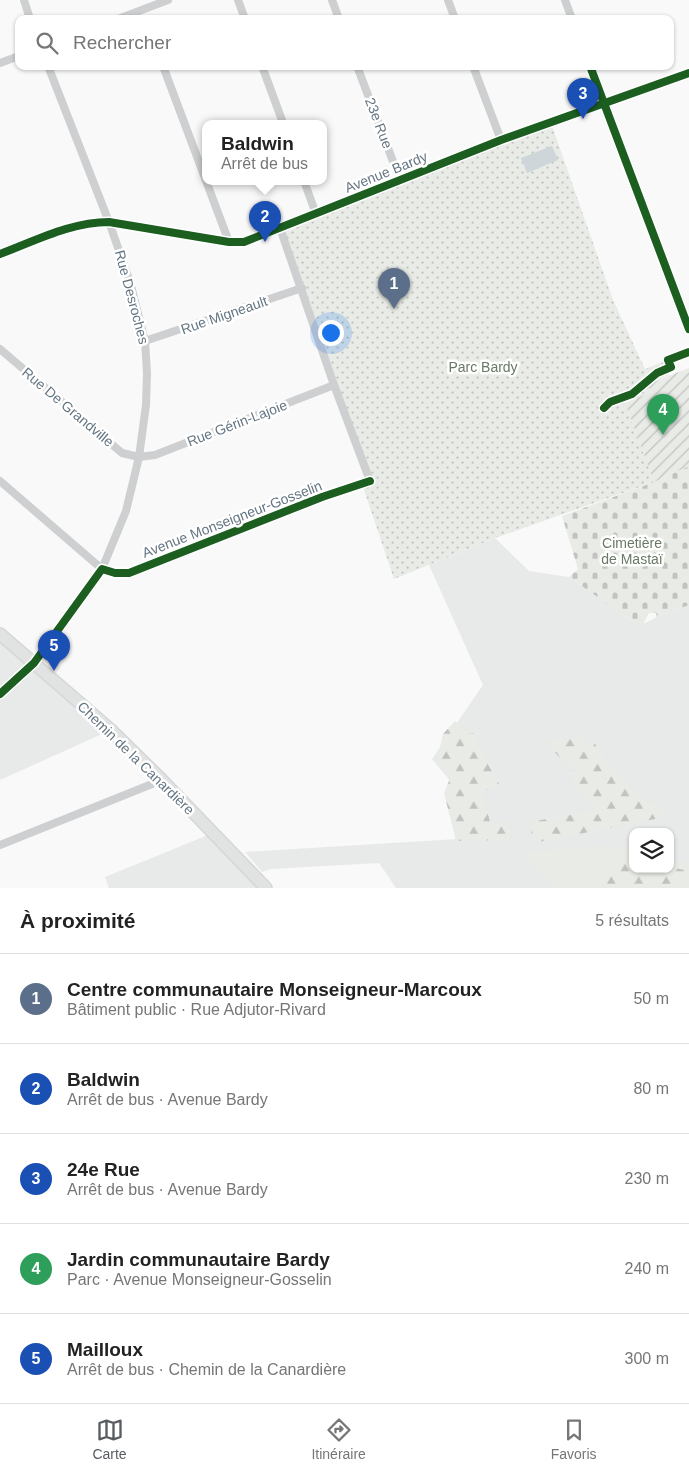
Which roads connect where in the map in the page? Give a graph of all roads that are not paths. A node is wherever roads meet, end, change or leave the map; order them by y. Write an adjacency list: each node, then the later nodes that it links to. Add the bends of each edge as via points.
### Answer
1 (24, 0): 8 (street)
2 (168, 0): 7 (street)
3 (238, 0): 11 (street)
4 (332, 0): 12 (street)
5 (448, 0): 13 (street)
6 (565, 0): 14 (street)
7 (142, 10): 9 (street); 10 (street)
8 (29, 15)
9 (129, 15)
10 (144, 15)
11 (244, 15)
12 (338, 15)
13 (454, 15)
14 (571, 15)
15 (15, 57): 16 (street)
16 (0, 63)
17 (50, 70): 32 (street, Rue Desroches)
18 (164, 70): 27 (street)
19 (263, 70): 25 (street)
20 (359, 70): 28 (street, 23e Rue)
21 (475, 70): 26 (street)
22 (591, 70): 24 (street)
23 (689, 73): 24 (street, Avenue Bardy)
24 (603, 103): 26 (street, Avenue Bardy); 37 (street)
25 (282, 120)
26 (501, 140): 28 (street, Avenue Bardy)
27 (202, 170)
28 (400, 180): 31 (street, Avenue Bardy)
29 (208, 185): 34 (street)
30 (305, 185): 31 (street)
31 (316, 214): 33 (street, Avenue Bardy)
32 (109, 222): 34 (street, Avenue Bardy); 35 (street, Avenue Bardy, via 72,226); 38 (street, Rue Desroches)
33 (280, 228): 34 (street, Avenue Bardy, via 244,242); 36 (street)
34 (229, 242)
35 (0, 254)
36 (302, 288): 38 (street, Rue Migneault); 42 (street)
37 (689, 329)
38 (146, 341): 43 (street, Rue Desroches, via 146,406)
39 (0, 349): 43 (street, Rue De Grandville, via 122,452)
40 (689, 352): 41 (street)
41 (668, 360)
42 (334, 385): 43 (street, Rue Gérin-Lajoie, via 155,456); 45 (street, Avenue Monseigneur-Gosselin, via 370,481 129,573)
43 (139, 457): 45 (street, Rue Desroches, via 126,510)
44 (0, 480): 45 (street)
45 (102, 570): 47 (street, Rue Desroches)
46 (0, 634): 47 (main road, Chemin de la Canardière)
47 (34, 663): 48 (street, Rue Desroches); 49 (main road, Chemin de la Canardière)
48 (0, 694)
49 (162, 780): 50 (street); 51 (main road, Chemin de la Canardière)
50 (0, 845)
51 (266, 888)

